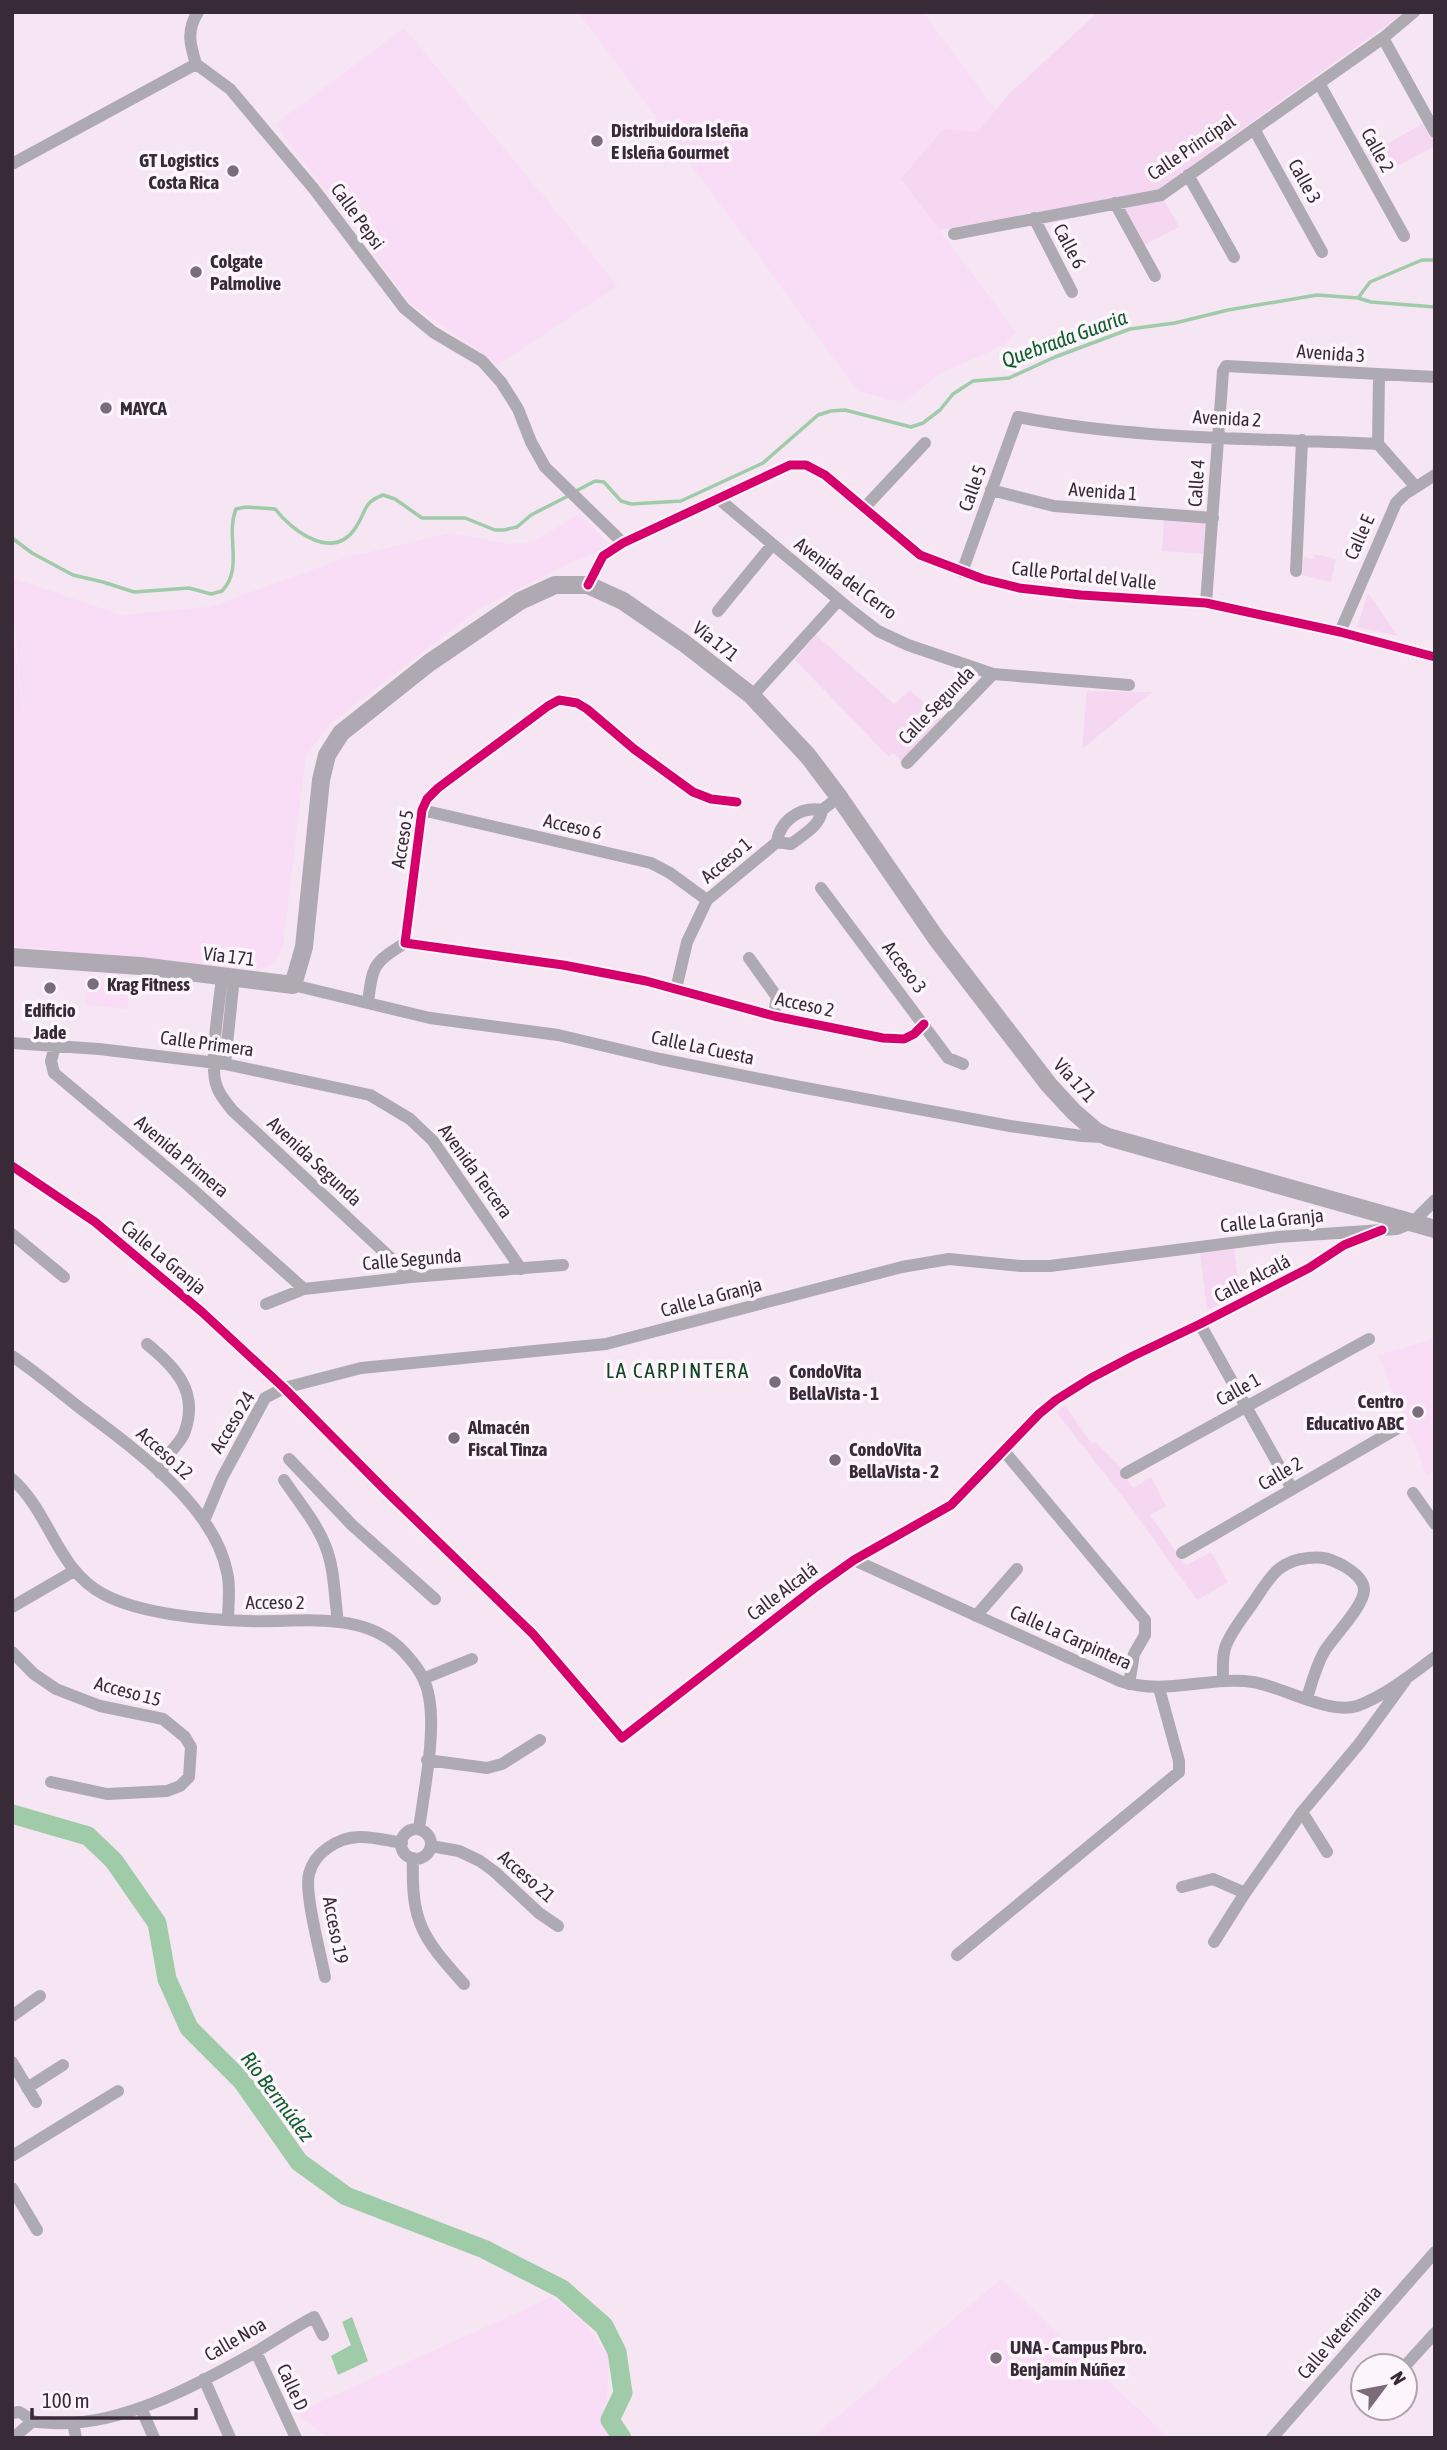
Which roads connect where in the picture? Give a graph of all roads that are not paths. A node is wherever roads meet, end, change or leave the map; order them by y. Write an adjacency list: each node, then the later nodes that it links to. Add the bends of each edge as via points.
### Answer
1 (198, 12): 4 (street, via 190,24 189,39)
2 (1414, 12): 3 (street, Calle Principal)
3 (1383, 38): 5 (street, Calle Principal); 7 (street)
4 (196, 64): 8 (street); 32 (street, Calle Pepsi, via 230,89 314,189 404,308 433,332 482,361 501,382 545,467)
5 (1319, 83): 6 (street, Calle Principal); 13 (street, Calle 2)
6 (1254, 129): 9 (street, Calle Principal); 14 (street, Calle 3)
7 (1435, 132)
8 (12, 164)
9 (1188, 175): 10 (street, Calle Principal, via 1161,195); 15 (street)
10 (1115, 203): 11 (street, Calle Principal); 16 (street)
11 (1034, 218): 12 (street, Calle Principal); 17 (street, Calle 6)
12 (954, 234)
13 (1404, 236)
14 (1322, 252)
15 (1234, 257)
16 (1154, 276)
17 (1072, 292)
18 (1226, 366): 19 (street, Avenida 3); 22 (street, Calle 4)
19 (1378, 376): 20 (street, Avenida 3); 25 (street)
20 (1435, 377)
21 (1018, 418): 22 (street, Avenida 2, via 1073,427); 28 (street, Calle 5)
22 (1218, 437): 23 (street, Avenida 2); 31 (street, Calle 4)
23 (1302, 440): 25 (street, Avenida 2); 34 (street)
24 (925, 443): 30 (street)
25 (1378, 444): 27 (street)
26 (1435, 475): 27 (street, Calle E)
27 (1416, 487): 40 (street, Calle E, via 1396,503 1387,519)
28 (991, 490): 31 (street, Avenida 1, via 1054,506); 35 (street, Calle 5)
29 (719, 500): 30 (street, Calle Portal del Valle, via 790,465 825,475); 32 (street, Calle Portal del Valle); 33 (street, Avenida del Cerro)
30 (864, 507): 35 (street, Calle Portal del Valle, via 919,555)
31 (1213, 518): 38 (street, Calle 4)
32 (623, 544): 36 (street, Calle Portal del Valle, via 603,556)
33 (772, 545): 37 (street, Avenida del Cerro); 39 (street)
34 (1296, 571)
35 (962, 572): 38 (street, Calle Portal del Valle, via 1018,588)
36 (588, 585): 44 (main road, Vía 171, via 623,601); 57 (main road, Vía 171, via 555,585 520,600 429,663 341,733 327,755 321,780 304,947)
37 (838, 601): 42 (street, Avenida del Cerro, via 878,631); 44 (street)
38 (1206, 603): 40 (street, Calle Portal del Valle)
39 (718, 611)
40 (1340, 632): 41 (street, Calle Portal del Valle)
41 (1435, 657)
42 (993, 674): 43 (street, Avenida del Cerro); 45 (street, Calle Segunda)
43 (1129, 684)
44 (752, 696): 46 (main road, Vía 171)
45 (907, 763)
46 (839, 797): 49 (street, Acceso 1); 67 (main road, Vía 171, via 936,937 1049,1085 1074,1112)
47 (737, 802): 48 (street, Acceso 5, via 693,792 587,709 559,700 438,788)
48 (422, 810): 52 (street, Acceso 6, via 651,863); 53 (street, Acceso 5)
49 (822, 810): 50 (street, Acceso 1, via 821,820 792,844); 50 (street, Acceso 1, via 810,808 791,817 779,829)
50 (777, 842): 52 (street, Acceso 1)
51 (821, 888): 61 (street, Acceso 3)
52 (707, 900): 58 (street, Acceso 1, via 687,942)
53 (405, 943): 58 (street, via 563,965); 59 (street, via 377,961)
54 (12, 957): 56 (main road, Vía 171)
55 (749, 958): 60 (street, via 778,997)
56 (228, 977): 57 (main road, Vía 171); 64 (street)
57 (293, 985): 59 (street, Calle La Cuesta)
58 (676, 989): 60 (street, Acceso 2)
59 (368, 1002): 67 (street, Calle La Cuesta, via 430,1018 558,1035 1010,1126)
60 (774, 1016): 61 (street, Acceso 2, via 892,1040 904,1039)
61 (924, 1024): 65 (street, Acceso 3, via 948,1058)
62 (12, 1043): 63 (street, Calle Primera)
63 (55, 1046): 64 (street, Calle Primera); 80 (street, Avenida Primera, via 54,1073)
64 (219, 1063): 66 (street, Calle Primera, via 358,1092); 79 (street, Avenida Segunda, via 216,1085 232,1110)
65 (963, 1064)
66 (390, 1106): 77 (street, Avenida Tercera, via 433,1140)
67 (1108, 1137): 70 (main road, Vía 171)
68 (12, 1166): 86 (street, Calle La Granja, via 95,1222)
69 (1435, 1200): 70 (street)
70 (1412, 1223): 71 (main road, Vía 171); 72 (street, Calle La Granja)
71 (1435, 1229)
72 (1382, 1230): 74 (street, Calle La Granja); 75 (street, Calle Alcalá)
73 (12, 1234): 78 (street)
74 (1321, 1234): 75 (street, via 1328,1243); 86 (street, Calle La Granja, via 1050,1266 949,1259 902,1267 606,1344 361,1368)
75 (1325, 1258): 82 (street, Calle Alcalá)
76 (564, 1265): 77 (street, Calle Segunda)
77 (521, 1269): 79 (street, Calle Segunda)
78 (64, 1277)
79 (411, 1277): 80 (street, Calle Segunda)
80 (303, 1289): 81 (street, Calle Segunda)
81 (266, 1304)
82 (1200, 1324): 87 (street); 89 (street, Calle Alcalá, via 1080,1385 1039,1414)
83 (1369, 1339): 87 (street, Calle 1)
84 (147, 1344): 91 (street, via 172,1365 190,1408 185,1433)
85 (12, 1356): 91 (street, Acceso 12)
86 (284, 1388): 99 (street, Acceso 24, via 265,1398); 102 (street, Calle Alcalá, via 533,1634 622,1738)
87 (1246, 1407): 92 (street, Calle 1); 96 (street)
88 (1398, 1427): 96 (street, Calle 2)
89 (1004, 1451): 102 (street, Calle Alcalá, via 951,1505); 116 (street, via 1145,1620)
90 (289, 1459): 95 (street)
91 (160, 1473): 99 (street, Acceso 12)
92 (1126, 1473)
93 (12, 1479): 104 (street, Acceso 2)
94 (284, 1480): 98 (street)
95 (309, 1482): 98 (street); 105 (street)
96 (1292, 1489): 101 (street, Calle 2)
97 (1413, 1493): 100 (street)
98 (295, 1496): 109 (street, via 326,1547)
99 (204, 1521): 108 (street, Acceso 12, via 228,1573)
100 (1435, 1524)
101 (1182, 1553)
102 (854, 1560): 107 (street, Calle La Carpintera)
103 (1017, 1569): 107 (street)
104 (74, 1571): 106 (street); 108 (street, Acceso 2, via 87,1584 131,1606)
105 (435, 1599)
106 (12, 1607)
107 (976, 1616): 116 (street, Calle La Carpintera)
108 (228, 1620): 109 (street, Acceso 2)
109 (338, 1621): 113 (street, Acceso 2, via 379,1632 397,1644)
110 (12, 1651): 121 (street, Acceso 15, via 55,1689 100,1706 163,1719 186,1737 191,1747 189,1777 167,1791 107,1794)
111 (1435, 1657): 114 (street, Calle La Carpintera)
112 (472, 1658): 113 (street)
113 (425, 1678): 120 (street, via 431,1722)
114 (1408, 1678): 118 (street, Calle La Carpintera, via 1345,1708); 122 (street)
115 (1223, 1680): 117 (street, Calle La Carpintera); 118 (street, Calle La Carpintera, via 1255,1682); 118 (street, via 1224,1650 1270,1578 1290,1561 1321,1556 1350,1570 1364,1591 1324,1652)
116 (1129, 1684): 117 (street, Calle La Carpintera)
117 (1159, 1688): 132 (street, via 1178,1772)
118 (1307, 1698)
119 (540, 1740): 120 (street, via 487,1768)
120 (428, 1760): 123 (street)
121 (51, 1782)
122 (1302, 1812): 126 (street); 129 (street)
123 (419, 1829): 124 (street, via 405,1834); 125 (street, via 427,1833)
124 (402, 1843): 127 (street); 133 (street, Acceso 19, via 345,1839 315,1860 308,1891)
125 (431, 1846): 127 (street, via 423,1857); 130 (street, Acceso 21, via 480,1861)
126 (1327, 1852)
127 (413, 1858): 134 (street, via 415,1915 426,1937)
128 (1182, 1887): 129 (street, via 1213,1879)
129 (1245, 1893): 131 (street)
130 (558, 1926)
131 (1214, 1942)
132 (957, 1955)
133 (325, 1977)
134 (464, 1984)
135 (40, 1996): 136 (street)
136 (12, 2016)
137 (12, 2062): 139 (street)
138 (63, 2065): 139 (street)
139 (27, 2088): 141 (street)
140 (118, 2091): 142 (street)
141 (36, 2102)
142 (12, 2155)
143 (12, 2188): 144 (street)
144 (37, 2230)
145 (1435, 2252): 160 (street, Calle Veterinaria)
146 (1435, 2333): 149 (street)
147 (323, 2335): 148 (street, Calle Noa, via 314,2317)
148 (256, 2352): 150 (street, Calle Noa); 159 (street, Calle D)
149 (1418, 2352)
150 (204, 2379): 151 (street, Calle Noa); 158 (street)
151 (141, 2408): 154 (street, Calle Noa); 157 (street)
152 (12, 2413): 153 (street, Calle Noa)
153 (33, 2421): 154 (street, Calle Noa); 155 (street)
154 (73, 2423): 156 (street)
155 (13, 2438)
156 (76, 2438)
157 (154, 2438)
158 (230, 2438)
159 (296, 2438)
160 (1272, 2438)

